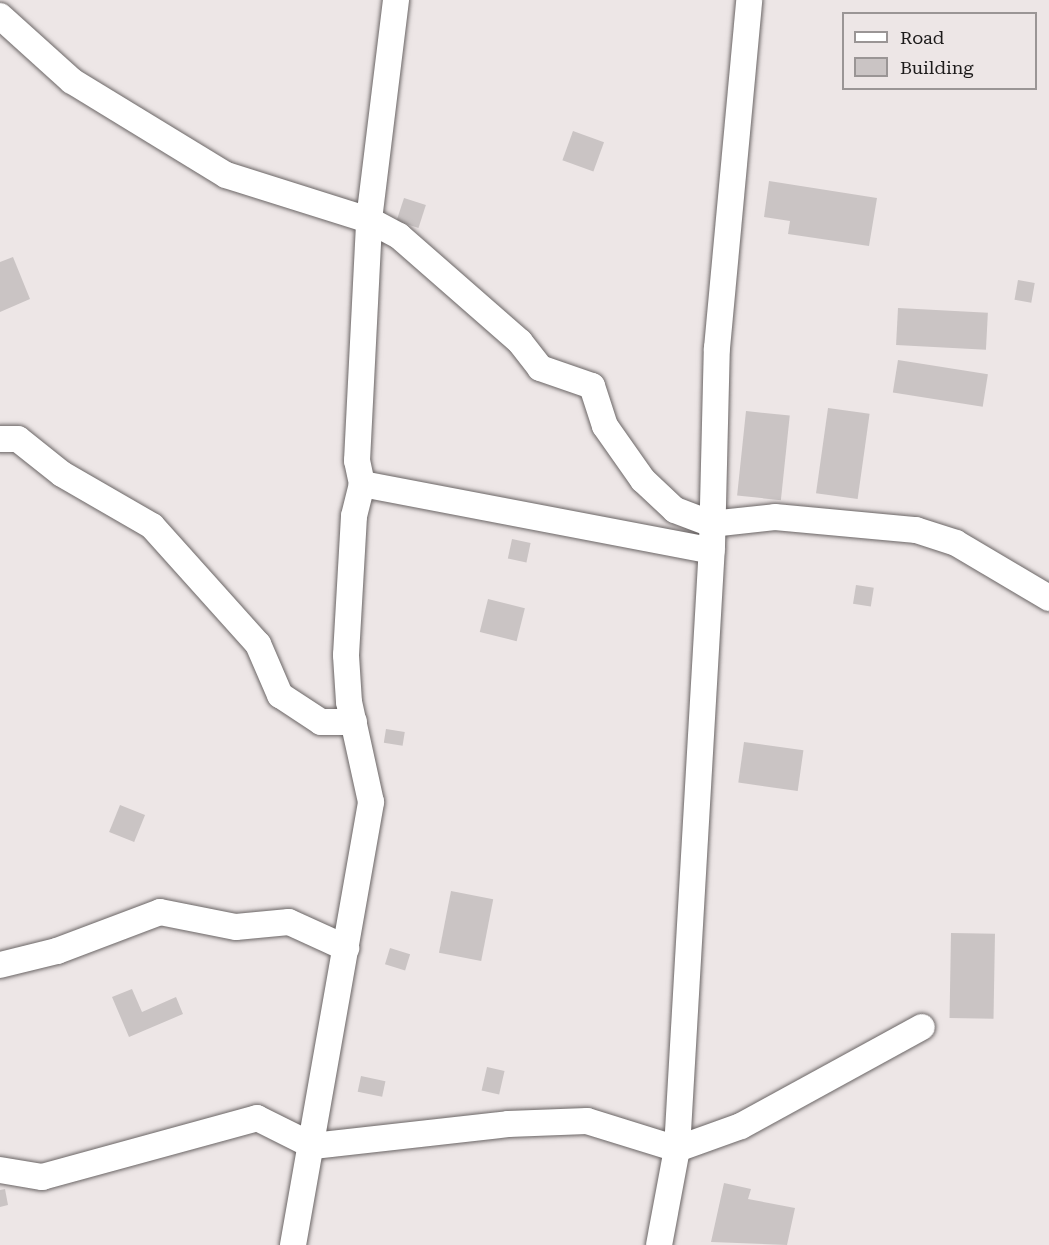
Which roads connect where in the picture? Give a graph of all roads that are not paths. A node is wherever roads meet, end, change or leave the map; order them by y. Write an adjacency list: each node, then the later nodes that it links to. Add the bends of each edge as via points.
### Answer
1 (396, 0): 4 (street)
2 (748, 0): 7 (street, via 717,348)
3 (0, 16): 4 (street, via 72,81 226,175)
4 (369, 220): 6 (street, via 357,461); 7 (street, via 431,261 540,368 591,386 605,426 643,480 675,510)
5 (0, 439): 10 (street, via 18,439 62,474 152,526 258,644 280,695 321,722)
6 (362, 484): 8 (street); 10 (street, via 354,516 346,655)
7 (710, 520): 8 (street); 9 (street, via 733,523 775,517 916,531 956,543)
8 (712, 551): 15 (street)
9 (1049, 598)
10 (354, 722): 11 (street, via 371,802)
11 (346, 948): 12 (street, via 289,922 236,927 160,912 57,951); 14 (street)
12 (0, 965)
13 (922, 1027): 15 (street, via 741,1126)
14 (313, 1146): 15 (street, via 508,1124 587,1121); 16 (street, via 257,1118 42,1177); 17 (street)
15 (677, 1149): 18 (street)
16 (0, 1170)
17 (293, 1245)
18 (659, 1245)

